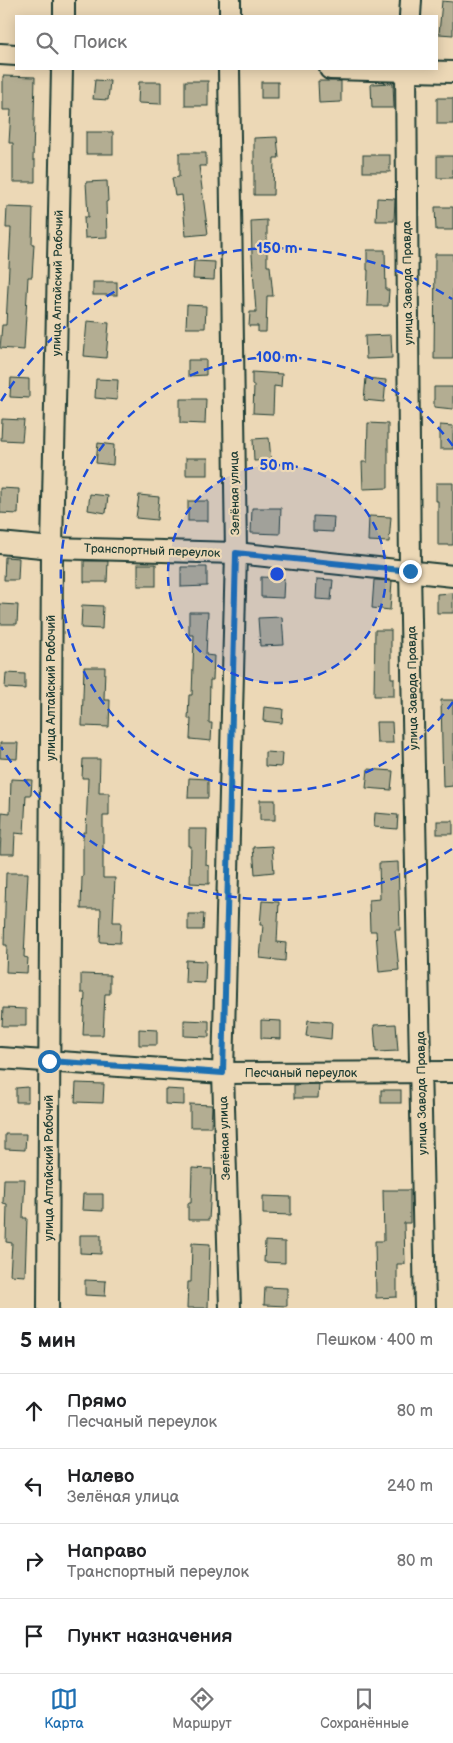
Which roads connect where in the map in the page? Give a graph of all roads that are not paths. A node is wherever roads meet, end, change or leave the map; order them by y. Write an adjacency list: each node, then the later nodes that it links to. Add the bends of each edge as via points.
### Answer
1 (64, 0): 4 (street)
2 (230, 0): 5 (street)
3 (411, 0): 6 (street)
4 (64, 15)
5 (230, 15)
6 (410, 15)
7 (0, 54): 8 (street)
8 (15, 55)
9 (62, 70): 14 (street, улица Алтайский Рабочий)
10 (229, 70): 15 (street, Зелёная улица)
11 (406, 70): 12 (street); 16 (street, улица Завода Правда)
12 (453, 72)
13 (0, 543): 14 (street, Транспортный переулок)
14 (52, 548): 15 (street, Транспортный переулок); 19 (street, улица Алтайский Рабочий)
15 (236, 553): 16 (street, Транспортный переулок); 21 (street, Зелёная улица)
16 (410, 571): 17 (street, Транспортный переулок); 22 (street, улица Завода Правда)
17 (453, 576)
18 (0, 1058): 19 (street, Песчаный переулок)
19 (49, 1061): 21 (street, Песчаный переулок); 23 (street, улица Алтайский Рабочий)
20 (453, 1072): 22 (street, Песчаный переулок)
21 (223, 1073): 22 (street, Песчаный переулок); 24 (street, Зелёная улица)
22 (421, 1074): 25 (street, улица Завода Правда)
23 (48, 1308)
24 (230, 1308)
25 (425, 1308)

